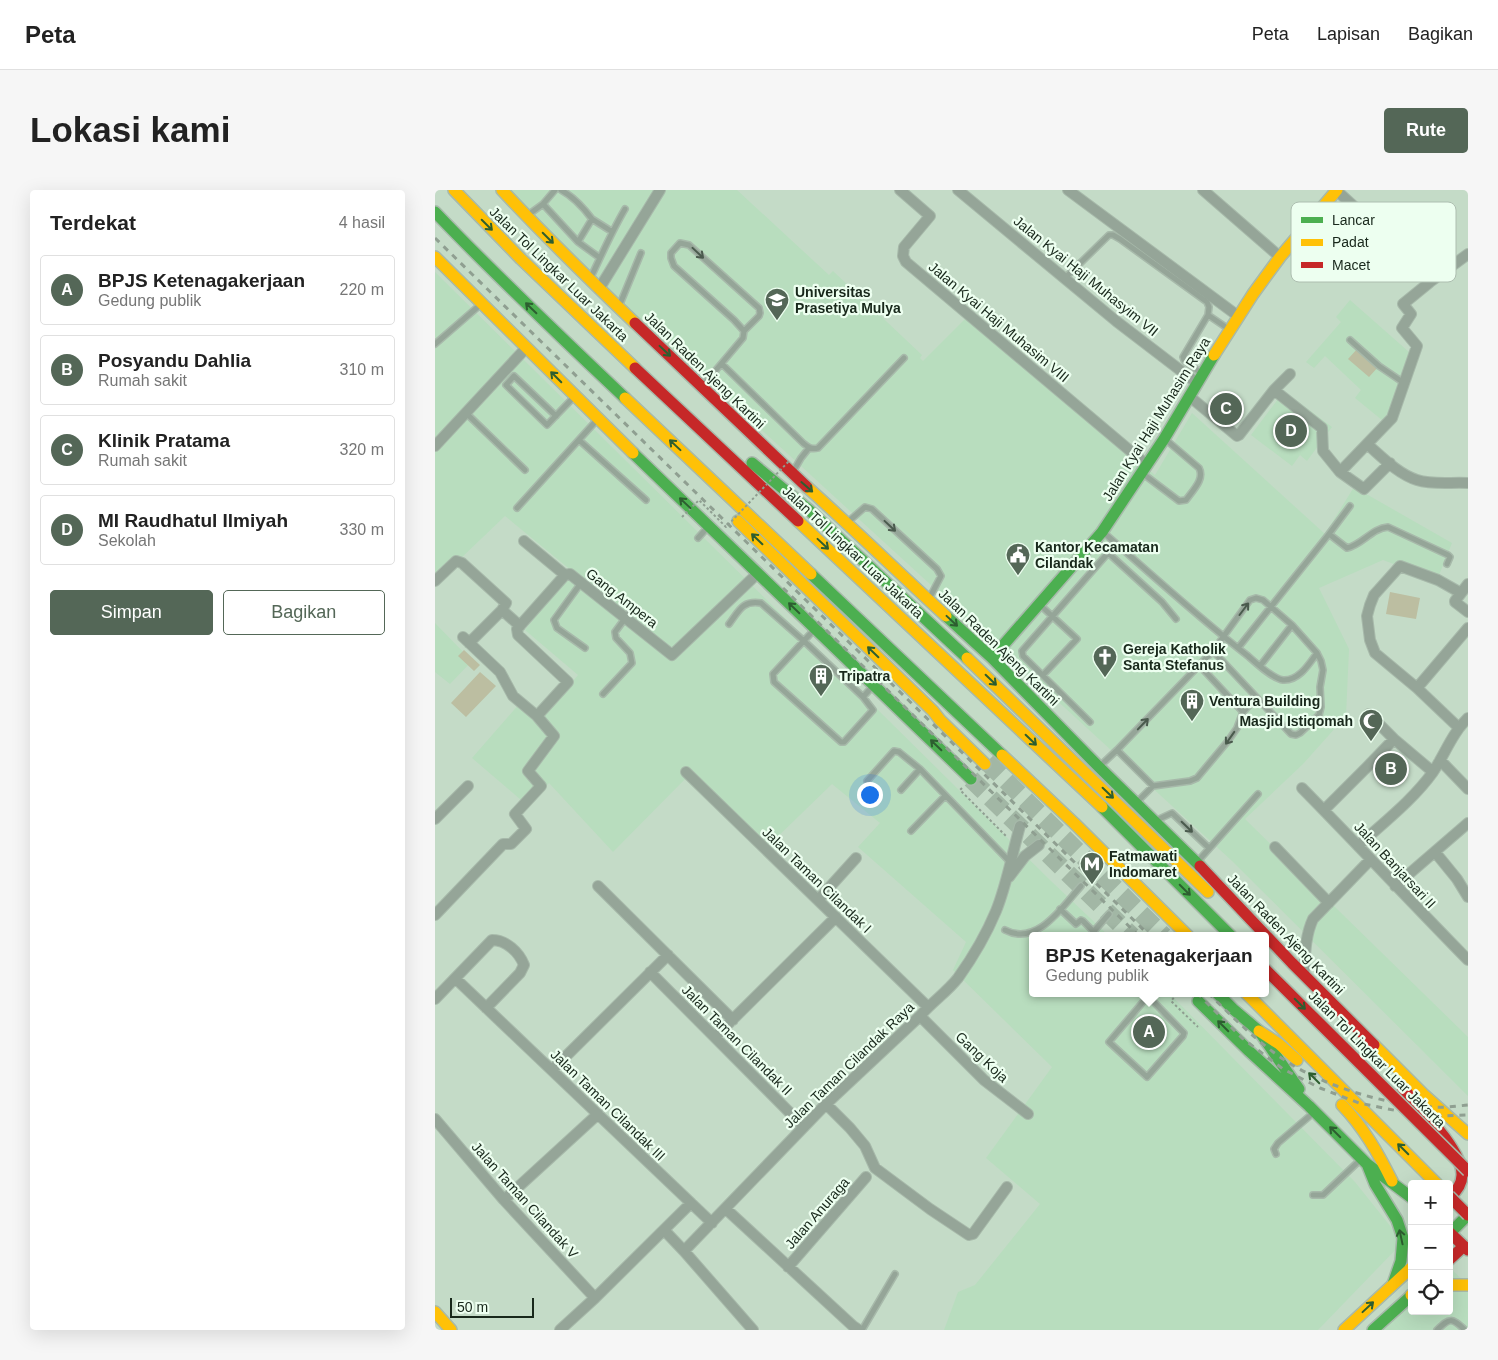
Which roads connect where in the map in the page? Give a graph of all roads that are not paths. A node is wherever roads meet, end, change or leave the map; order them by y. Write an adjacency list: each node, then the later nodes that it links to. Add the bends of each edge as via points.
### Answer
1 (454, 190): 48 (main road, Jalan Tol Lingkar Luar Jakarta, one-way to 48, via 561,299)
2 (502, 190): 16 (main road, Jalan Raden Ajeng Kartini)
3 (555, 190): 13 (lane)
4 (561, 190): 17 (lane, via 581,205)
5 (660, 190): 30 (street)
6 (900, 190): 60 (street, Jalan Kyai Haji Muhasim VIII, via 930,216 904,248 906,262)
7 (958, 190): 27 (street, Jalan Kyai Haji Muhasyim VII)
8 (1068, 190): 34 (street)
9 (1203, 190): 23 (street)
10 (1337, 190): 11 (main road, Jalan Kyai Haji Muhasim Raya); 12 (street)
11 (1326, 202)
12 (1350, 202)
13 (543, 204): 16 (lane); 19 (lane)
14 (625, 209): 18 (lane)
15 (435, 212): 44 (main road, one-way to 15)
16 (526, 216): 28 (main road, Jalan Raden Ajeng Kartini, one-way to 28)
17 (592, 219): 18 (lane); 19 (lane)
18 (611, 231): 25 (lane)
19 (578, 242): 25 (lane)
20 (1291, 242): 23 (main road, Jalan Kyai Haji Muhasim Raya)
21 (641, 253): 32 (lane)
22 (1468, 254): 26 (street)
23 (1279, 256): 34 (main road, Jalan Kyai Haji Muhasim Raya)
24 (435, 257): 31 (main road)
25 (600, 258): 28 (lane)
26 (1456, 263)
27 (1065, 278): 33 (lane, via 1113,234 1207,302); 43 (street, Jalan Kyai Haji Muhasyim VII, via 1116,321)
28 (589, 279): 30 (main road, Jalan Raden Ajeng Kartini)
29 (1430, 282): 45 (street, via 1403,304 1411,314 1402,328 1417,346)
30 (599, 289): 32 (main road, Jalan Raden Ajeng Kartini)
31 (482, 303): 38 (lane); 39 (main road)
32 (618, 307): 46 (main road, Jalan Raden Ajeng Kartini, one-way to 46)
33 (1207, 315): 35 (lane); 43 (lane, via 1183,357)
34 (1239, 316): 35 (main road, Jalan Kyai Haji Muhasim Raya)
35 (1230, 330): 43 (main road, Jalan Kyai Haji Muhasim Raya)
36 (744, 331): 36 (lane, one-way to 36, via 674,266 671,253 680,243 689,245 759,308 759,316); 41 (lane, via 744,336)
37 (1350, 340): 45 (lane)
38 (435, 344)
39 (526, 348): 49 (main road, one-way to 39); 51 (street)
40 (904, 358): 58 (lane, via 818,448)
41 (722, 364): 46 (lane); 58 (lane)
42 (1290, 374): 47 (street)
43 (1199, 378): 50 (main road, Jalan Kyai Haji Muhasim Raya)
44 (607, 381): 120 (main road, one-way to 44, via 607,394); 165 (main road, one-way to 44, via 1074,823)
45 (1404, 383): 56 (street, via 1392,418)
46 (702, 386): 63 (main road, Jalan Raden Ajeng Kartini)
47 (1274, 390): 50 (street, via 1237,436); 62 (street, via 1322,428 1323,451)
48 (665, 395): 166 (main road, Jalan Tol Lingkar Luar Jakarta, one-way to 166, via 1090,796); 167 (main road, one-way to 167, via 810,511)
49 (575, 396): 52 (lane); 53 (main road)
50 (1189, 396): 54 (main road, Jalan Kyai Haji Muhasim Raya)
51 (465, 412): 57 (street); 61 (lane)
52 (556, 416): 52 (lane, via 547,425 506,385 514,376)
53 (598, 419): 55 (lane); 69 (main road, one-way to 53)
54 (1164, 439): 60 (main road, Jalan Kyai Haji Muhasim Raya); 60 (lane, via 1199,468 1200,480 1186,500 1179,501)
55 (579, 440): 65 (lane); 67 (lane)
56 (1367, 444): 59 (street); 62 (street)
57 (435, 446)
58 (809, 448): 63 (lane)
59 (1390, 463): 62 (street, via 1365,488); 64 (street, via 1407,476 1419,480)
60 (1144, 469): 71 (main road, Jalan Kyai Haji Muhasim Raya)
61 (525, 470)
62 (1340, 472)
63 (792, 474): 68 (main road, Jalan Raden Ajeng Kartini, one-way to 68)
64 (1468, 483)
65 (646, 500)
66 (1350, 506): 70 (lane)
67 (517, 508)
68 (848, 523): 82 (main road, Jalan Raden Ajeng Kartini); 82 (lane, one-way to 82, via 865,507 872,509 937,569 941,576)
69 (709, 526): 72 (lane); 76 (main road)
70 (1329, 534): 75 (lane, via 1350,548 1381,528 1388,527 1448,555); 84 (lane)
71 (1099, 536): 74 (lane); 83 (main road, Jalan Kyai Haji Muhasim Raya); 96 (lane)
72 (698, 538)
73 (524, 542): 77 (street)
74 (1108, 553): 88 (lane); 90 (lane)
75 (1447, 564)
76 (758, 573): 89 (street, Gang Ampera, via 672,655); 94 (main road, one-way to 76)
77 (565, 575): 79 (street, Gang Ampera, via 569,574); 93 (street, Gang Ampera)
78 (435, 581): 86 (street, via 456,561 462,563 506,603)
79 (581, 583): 89 (street, Gang Ampera); 98 (lane, via 554,620 557,628)
80 (1468, 584): 81 (street)
81 (1461, 593): 87 (street, via 1455,602); 107 (street, via 1438,580 1400,566 1374,595 1367,616 1375,653)
82 (929, 600): 102 (main road, Jalan Raden Ajeng Kartini, one-way to 102)
83 (1039, 604): 88 (lane); 102 (main road, Jalan Kyai Haji Muhasim Raya)
84 (1270, 607): 92 (lane); 96 (lane, one-way to 84, via 1250,600 1263,600); 99 (lane)
85 (632, 609): 89 (lane)
86 (502, 610): 93 (street); 113 (street, via 466,640 500,672 513,696)
87 (1468, 612)
88 (1053, 615): 105 (lane, via 1022,651); 105 (lane, via 1077,639)
89 (625, 618): 108 (lane, via 615,632 616,638 630,654 632,663)
90 (1176, 619)
91 (729, 624): 97 (lane, via 743,606 752,602 761,604)
92 (1292, 625): 101 (lane); 104 (lane)
93 (520, 626): 113 (street, via 518,635 568,682)
94 (816, 628): 97 (lane); 106 (main road)
95 (1468, 628): 107 (street)
96 (1223, 637): 99 (lane); 100 (lane)
97 (805, 641): 109 (lane); 109 (lane, via 773,674 774,682 839,742 844,742 873,710)
98 (585, 648)
99 (1238, 648): 104 (lane)
100 (1213, 651): 103 (lane); 110 (lane)
101 (1317, 653): 104 (lane, via 1294,678 1284,680); 110 (lane, via 1323,670 1321,707 1319,715 1300,733 1291,734)
102 (992, 658): 121 (main road, Jalan Raden Ajeng Kartini)
103 (1199, 665): 111 (lane); 118 (lane, one-way to 103)
104 (1260, 666)
105 (1043, 676): 115 (lane)
106 (874, 685): 109 (lane); 125 (main road, one-way to 106)
107 (1417, 688): 116 (street)
108 (603, 694)
109 (863, 697)
110 (1256, 698): 111 (lane)
111 (1243, 712): 128 (lane, one-way to 128, via 1228,741 1197,778 1190,782)
112 (1369, 714): 117 (street)
113 (537, 716): 159 (street, via 554,736 527,771 541,786 515,814 526,829 511,844 503,844)
114 (1468, 718): 116 (street)
115 (1091, 722)
116 (1458, 727): 119 (street)
117 (1394, 739): 124 (street); 135 (street)
118 (1117, 750): 121 (lane); 128 (lane)
119 (1440, 760): 124 (street); 130 (street)
120 (986, 763)
121 (1099, 767): 134 (main road, Jalan Raden Ajeng Kartini)
122 (920, 769): 126 (lane, via 894,751); 131 (lane); 133 (lane)
123 (686, 772): 155 (street, Jalan Taman Cilandak I)
124 (1433, 772): 142 (street)
125 (971, 779)
126 (867, 781)
127 (468, 786): 137 (street)
128 (1153, 786): 134 (lane)
129 (1302, 788): 135 (street, Jalan Banjarsari II)
130 (1468, 789)
131 (901, 790)
132 (1258, 794): 144 (lane)
133 (945, 796): 140 (lane); 148 (lane)
134 (1138, 805): 136 (main road, Jalan Raden Ajeng Kartini)
135 (1324, 810): 142 (street, Jalan Banjarsari II)
136 (1151, 818): 144 (lane, one-way to 144, via 1172,814); 149 (main road, Jalan Raden Ajeng Kartini)
137 (435, 819)
138 (1468, 823): 145 (street)
139 (1019, 826): 148 (street, Jalan Taman Cilandak Raya)
140 (911, 831)
141 (1039, 845): 150 (street, Jalan Taman Cilandak Raya, via 1025,856)
142 (1358, 846): 147 (street, Jalan Banjarsari II)
143 (1275, 847): 156 (street)
144 (1209, 848): 149 (lane)
145 (1435, 852): 153 (street); 154 (street)
146 (856, 858): 155 (street)
147 (1371, 859): 153 (street, Jalan Banjarsari II); 156 (street)
148 (1010, 862): 150 (street, Jalan Taman Cilandak Raya)
149 (1197, 863): 168 (main road, Jalan Raden Ajeng Kartini)
150 (1006, 881): 186 (street, Jalan Taman Cilandak Raya, via 977,951 956,980)
151 (598, 886): 171 (street, Jalan Taman Cilandak II)
152 (1081, 886): 157 (lane)
153 (1395, 886): 172 (street, Jalan Banjarsari II)
154 (1468, 897)
155 (818, 900): 160 (street, Jalan Taman Cilandak I)
156 (1329, 902): 176 (street, via 1309,927)
157 (1060, 909): 162 (lane, via 1076,924 1083,920); 164 (lane, via 1047,924)
158 (1109, 914): 162 (lane)
159 (435, 915)
160 (836, 917): 186 (street, Jalan Taman Cilandak I); 190 (street)
161 (1005, 930): 163 (lane)
162 (1094, 931)
163 (1029, 932)
164 (1030, 932)
165 (1184, 932)
166 (1227, 932)
167 (1251, 932)
168 (1263, 932)
169 (1269, 939): 173 (main road, Jalan Raden Ajeng Kartini)
170 (1269, 946): 173 (main road)
171 (668, 955): 174 (street); 190 (street, Jalan Taman Cilandak II)
172 (1468, 960)
173 (1292, 963): 176 (main road, Jalan Raden Ajeng Kartini)
174 (650, 972): 192 (street, Jalan Taman Cilandak II); 194 (street)
175 (1269, 974): 205 (main road, Jalan Tol Lingkar Luar Jakarta, one-way to 205, bridge)
176 (1304, 975): 178 (main road, Jalan Raden Ajeng Kartini)
177 (456, 979): 184 (street); 187 (street, Jalan Taman Cilandak III); 187 (street, via 492,940 500,940 515,952 524,965 520,973)
178 (1322, 993): 202 (main road, Jalan Raden Ajeng Kartini, via 1423,1094); 210 (main road, via 1456,1152 1463,1175 1459,1188)
179 (1148, 997): 180 (lane, via 1109,1042 1145,1077 1184,1033)
180 (1152, 997)
181 (1221, 997): 189 (main road)
182 (1226, 997): 189 (main road)
183 (1250, 997): 207 (main road, one-way to 183)
184 (435, 999)
185 (1198, 1001): 197 (main road, one-way to 185)
186 (928, 1006): 188 (street, Jalan Taman Cilandak Raya)
187 (486, 1008): 194 (street, Jalan Taman Cilandak III)
188 (920, 1016): 196 (street, Jalan Taman Cilandak Raya); 199 (street, Gang Koja, via 984,1080)
189 (1245, 1018): 191 (main road)
190 (733, 1020): 192 (street)
191 (1259, 1031): 193 (main road, via 1286,1049); 197 (main road)
192 (715, 1037): 201 (street, Jalan Taman Cilandak II)
193 (1303, 1066)
194 (552, 1070): 198 (street, Jalan Taman Cilandak III)
195 (1330, 1093): 208 (main road, via 1367,1133)
196 (826, 1104): 201 (street, Jalan Taman Cilandak Raya); 209 (street, via 865,1146 875,1168 969,1235)
197 (1312, 1109): 203 (lane, via 1278,1143 1274,1149); 204 (main road, one-way to 197)
198 (598, 1114): 213 (street); 215 (street, Jalan Taman Cilandak III)
199 (1028, 1114)
200 (435, 1119): 213 (street, Jalan Taman Cilandak V)
201 (804, 1127): 216 (street, Jalan Taman Cilandak Raya)
202 (1468, 1132)
203 (1276, 1154)
204 (1365, 1161): 208 (main road); 211 (lane, via 1323,1195); 228 (main road, one-way to 204, via 1402,1260 1403,1238)
205 (1468, 1171)
206 (866, 1177): 225 (street, Jalan Anuraga)
207 (1433, 1180)
208 (1395, 1186): 212 (main road)
209 (1007, 1187)
210 (1453, 1193)
211 (1313, 1195)
212 (1408, 1195)
213 (505, 1200): 231 (street, Jalan Taman Cilandak V)
214 (1453, 1201): 217 (main road, bridge)
215 (691, 1203): 218 (street, Jalan Taman Cilandak III); 220 (street)
216 (726, 1209): 218 (street, Jalan Taman Cilandak Raya); 225 (street, Jalan Anuraga)
217 (1468, 1215): 219 (main road)
218 (712, 1223): 223 (street, Jalan Taman Cilandak Raya)
219 (1453, 1229)
220 (664, 1230): 223 (street); 231 (street)
221 (1453, 1236): 222 (main road)
222 (1467, 1246): 224 (main road)
223 (684, 1251): 236 (street)
224 (1453, 1257)
225 (788, 1267): 237 (street, Jalan Anuraga)
226 (1409, 1270): 228 (main road)
227 (895, 1274): 237 (lane)
228 (1393, 1284): 238 (main road, one-way to 228)
229 (1453, 1285): 230 (main road)
230 (1468, 1285)
231 (595, 1298): 235 (street)
232 (1408, 1299): 239 (main road)
233 (435, 1312): 234 (main road)
234 (451, 1330)
235 (560, 1330)
236 (753, 1330)
237 (861, 1330)
238 (1344, 1330)
239 (1373, 1330)
240 (1437, 1330): 241 (lane, via 1451,1320)
241 (1465, 1330)

